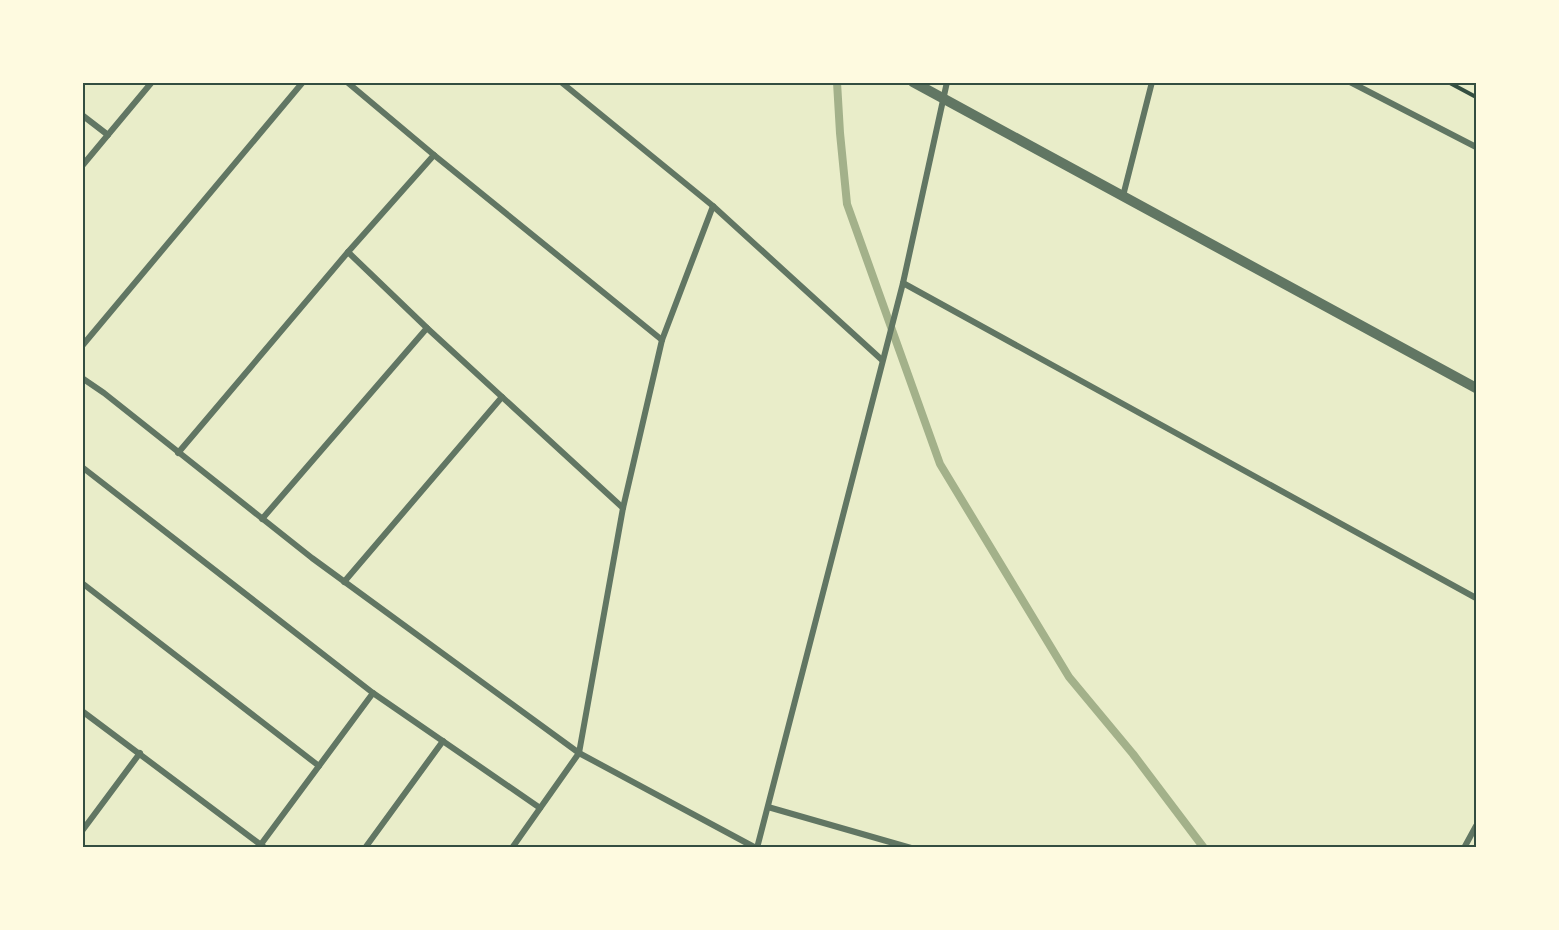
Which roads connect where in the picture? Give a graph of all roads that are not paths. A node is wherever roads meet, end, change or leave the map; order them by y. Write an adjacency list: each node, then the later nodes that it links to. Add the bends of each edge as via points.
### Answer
1 (152, 82): 11 (street)
2 (303, 82): 21 (street)
3 (347, 82): 13 (street)
4 (561, 82): 16 (street)
5 (913, 82): 9 (street)
6 (947, 82): 9 (street)
7 (1152, 82): 15 (street)
8 (1350, 82): 12 (street)
9 (944, 99): 15 (street); 18 (street)
10 (82, 115): 11 (street)
11 (108, 135): 14 (street)
12 (1476, 147)
13 (434, 155): 17 (street); 20 (street)
14 (82, 165)
15 (1123, 196): 24 (street)
16 (713, 206): 20 (street); 22 (street)
17 (348, 252): 19 (street); 26 (street)
18 (903, 283): 22 (street); 32 (street)
19 (427, 328): 25 (street); 29 (street)
20 (662, 340): 28 (street)
21 (82, 346)
22 (882, 360): 39 (street)
23 (82, 378): 26 (street)
24 (1476, 388)
25 (502, 397): 28 (street); 30 (street)
26 (178, 453): 29 (street)
27 (82, 467): 33 (street)
28 (623, 508): 37 (street)
29 (262, 519): 30 (street)
30 (344, 582): 37 (street)
31 (82, 583): 38 (street)
32 (1476, 598)
33 (373, 693): 35 (street); 38 (street)
34 (82, 711): 36 (street)
35 (443, 741): 40 (street); 44 (street)
36 (140, 753): 42 (street); 43 (street)
37 (579, 753): 40 (street); 46 (street)
38 (319, 766): 43 (street)
39 (768, 807): 46 (street); 47 (street)
40 (540, 808): 45 (street)
41 (1476, 826): 48 (street)
42 (82, 831)
43 (261, 847)
44 (365, 848)
45 (512, 848)
46 (756, 848)
47 (911, 848)
48 (1464, 848)

